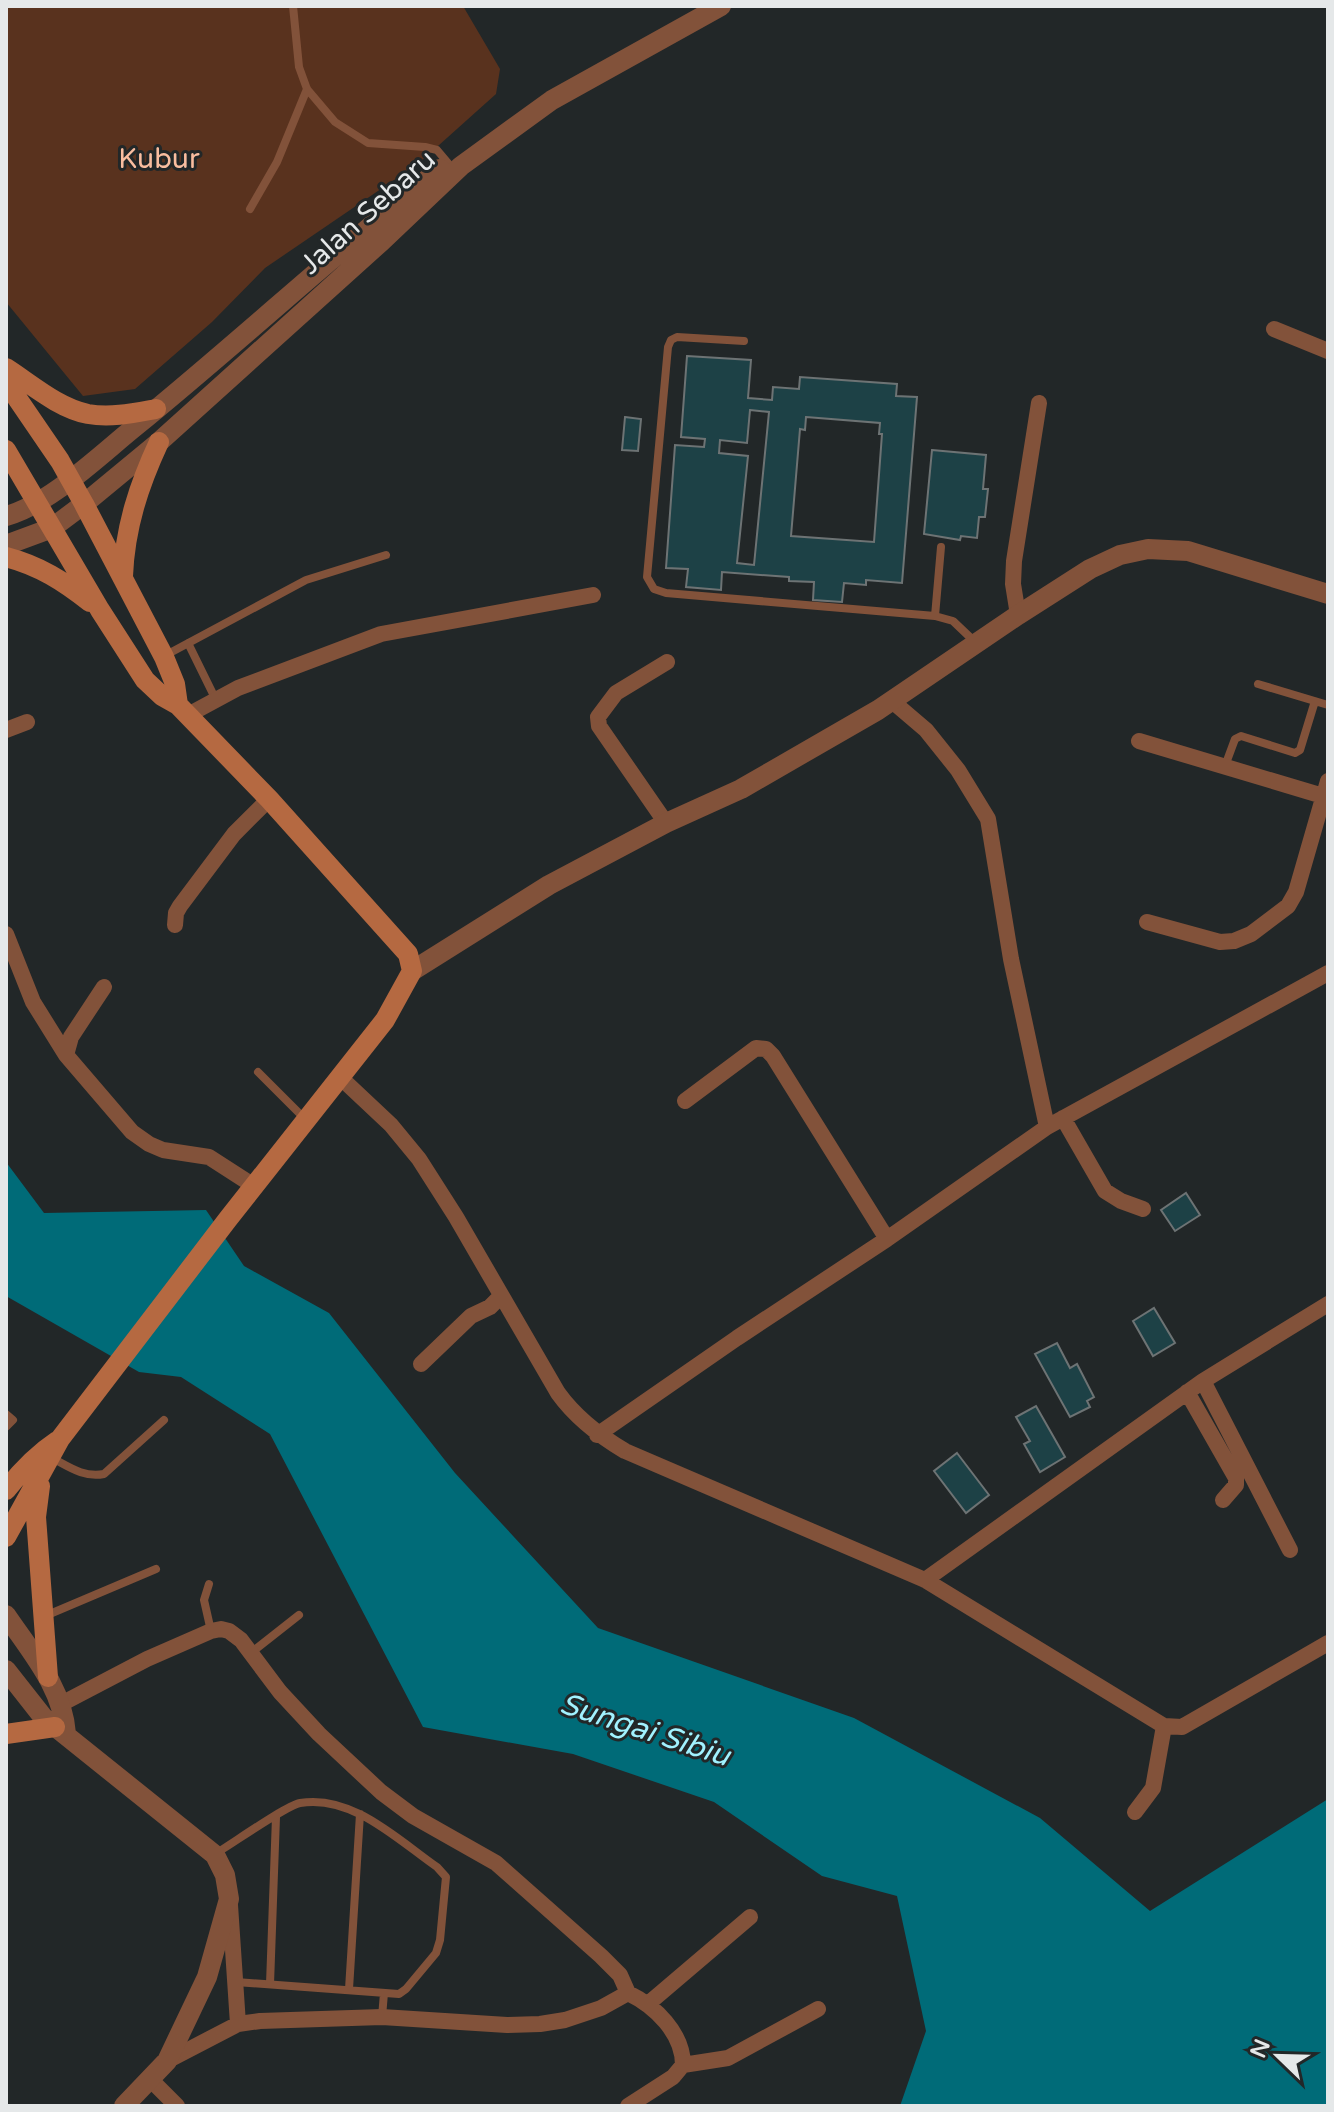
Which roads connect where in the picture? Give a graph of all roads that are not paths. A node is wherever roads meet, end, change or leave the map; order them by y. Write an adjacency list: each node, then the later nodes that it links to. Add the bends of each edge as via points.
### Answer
1 (293, 6): 4 (lane, via 299,67)
2 (696, 6): 5 (street, Jalan Sebaru, via 543,90)
3 (721, 6): 14 (street, Jalan Sebaru, via 552,100 461,166)
4 (307, 89): 5 (lane, via 335,122 368,143 425,147 437,150); 6 (lane, via 277,162)
5 (448, 163): 13 (street, Jalan Sebaru)
6 (250, 209)
7 (1274, 329): 9 (street)
8 (744, 341): 30 (lane, via 677,337 668,347 647,577 654,589)
9 (1328, 351)
10 (6, 368): 13 (main road, via 86,414 116,416)
11 (6, 382): 16 (main road)
12 (1039, 403): 29 (street, via 1014,561)
13 (156, 409): 16 (street, Jalan Sebaru)
14 (159, 442): 18 (street, Jalan Sebaru); 25 (main road, via 131,514)
15 (6, 450): 17 (main road)
16 (70, 478): 17 (street, Jalan Sebaru); 18 (main road)
17 (38, 503): 19 (street, Jalan Sebaru); 20 (main road)
18 (84, 504): 20 (street, Jalan Sebaru); 25 (main road)
19 (6, 516)
20 (52, 528): 21 (street, Jalan Sebaru); 28 (main road)
21 (6, 545)
22 (941, 547): 30 (lane)
23 (386, 555): 31 (lane, via 306,580)
24 (6, 557): 28 (main road, via 59,577)
25 (123, 579): 33 (main road)
26 (1328, 594): 29 (street, via 1188,551 1148,549 1090,569)
27 (593, 595): 36 (street, via 397,630)
28 (100, 610): 40 (main road, via 145,680)
29 (1018, 615): 32 (street)
30 (935, 616): 32 (lane, via 953,621)
31 (188, 643): 33 (lane); 36 (lane)
32 (975, 643): 37 (street)
33 (164, 657): 40 (main road)
34 (667, 662): 47 (street, via 616,693 598,717 599,726)
35 (1258, 684): 38 (lane)
36 (215, 698): 40 (street)
37 (892, 701): 47 (street, via 741,789); 60 (street, via 942,750 988,819)
38 (1315, 701): 39 (lane); 44 (lane, via 1300,750 1295,753 1241,736)
39 (1328, 705)
40 (183, 710): 46 (main road)
41 (27, 722): 42 (street)
42 (6, 730)
43 (1139, 741): 44 (street)
44 (1224, 767): 45 (street)
45 (1326, 788): 48 (street, via 1296,892 1288,906 1251,934 1220,942)
46 (269, 799): 49 (street, via 234,834 180,906); 51 (main road, via 408,954)
47 (666, 823): 51 (street, via 549,885)
48 (1147, 922)
49 (175, 925)
50 (6, 934): 54 (street, via 33,1002)
51 (412, 971): 56 (main road, via 385,1020)
52 (1328, 973): 58 (street)
53 (104, 987): 54 (street, via 71,1037)
54 (66, 1055): 61 (street, via 132,1132 149,1144 209,1157)
55 (258, 1072): 59 (lane)
56 (341, 1078): 59 (main road); 64 (street, via 419,1159)
57 (685, 1101): 63 (street, via 756,1048 766,1049)
58 (1063, 1118): 60 (street); 62 (street, via 1105,1191)
59 (306, 1120): 61 (main road)
60 (1047, 1127): 63 (street)
61 (254, 1186): 73 (main road)
62 (1143, 1209)
63 (887, 1239): 72 (street)
64 (501, 1296): 66 (street, via 471,1316); 72 (street, via 558,1393)
65 (1326, 1309): 67 (street)
66 (421, 1364)
67 (1203, 1381): 68 (street); 77 (street)
68 (1187, 1392): 75 (street, via 1236,1478); 79 (street)
69 (6, 1414): 71 (lane, via 13,1420)
70 (164, 1420): 73 (lane, via 104,1474)
71 (6, 1427)
72 (597, 1435): 79 (street, via 666,1470)
73 (36, 1463): 74 (main road); 76 (main road); 83 (main road)
74 (6, 1490)
75 (1223, 1500)
76 (6, 1537)
77 (1290, 1550)
78 (156, 1569): 83 (lane)
79 (925, 1580): 90 (street)
80 (209, 1584): 84 (lane, via 204,1600)
81 (6, 1615): 88 (street)
82 (299, 1615): 86 (lane)
83 (44, 1616): 88 (main road)
84 (211, 1631): 86 (street, via 229,1631); 89 (street)
85 (1328, 1643): 90 (street, via 1182,1727)
86 (252, 1652): 103 (street, via 280,1692 381,1792 496,1863 601,1956 620,1975)
87 (6, 1670): 91 (street)
88 (48, 1677): 89 (street)
89 (61, 1704): 91 (street)
90 (1164, 1726): 93 (street, via 1153,1788)
91 (60, 1730): 92 (main road); 96 (street)
92 (6, 1734)
93 (1135, 1812)
94 (360, 1814): 95 (lane, via 340,1806 300,1803); 101 (lane); 102 (lane, via 446,1877 436,1953 406,1989)
95 (276, 1817): 96 (lane); 100 (lane)
96 (215, 1855): 97 (street)
97 (229, 1899): 99 (street); 108 (street, via 207,1977)
98 (750, 1917): 104 (street)
99 (236, 1982): 100 (lane); 107 (street)
100 (270, 1984): 101 (lane)
101 (349, 1989): 102 (lane)
102 (384, 1993): 106 (lane)
103 (628, 1993): 104 (street); 106 (street, via 601,2008 540,2024)
104 (649, 2003): 109 (street, via 683,2051)
105 (818, 2009): 109 (street, via 728,2058)
106 (382, 2017): 107 (street)
107 (238, 2024): 108 (street)
108 (167, 2061): 110 (street)
109 (683, 2065): 111 (street)
110 (151, 2080): 112 (street); 113 (street)
111 (649, 2100): 114 (street)
112 (127, 2105)
113 (177, 2106)
114 (628, 2106)

